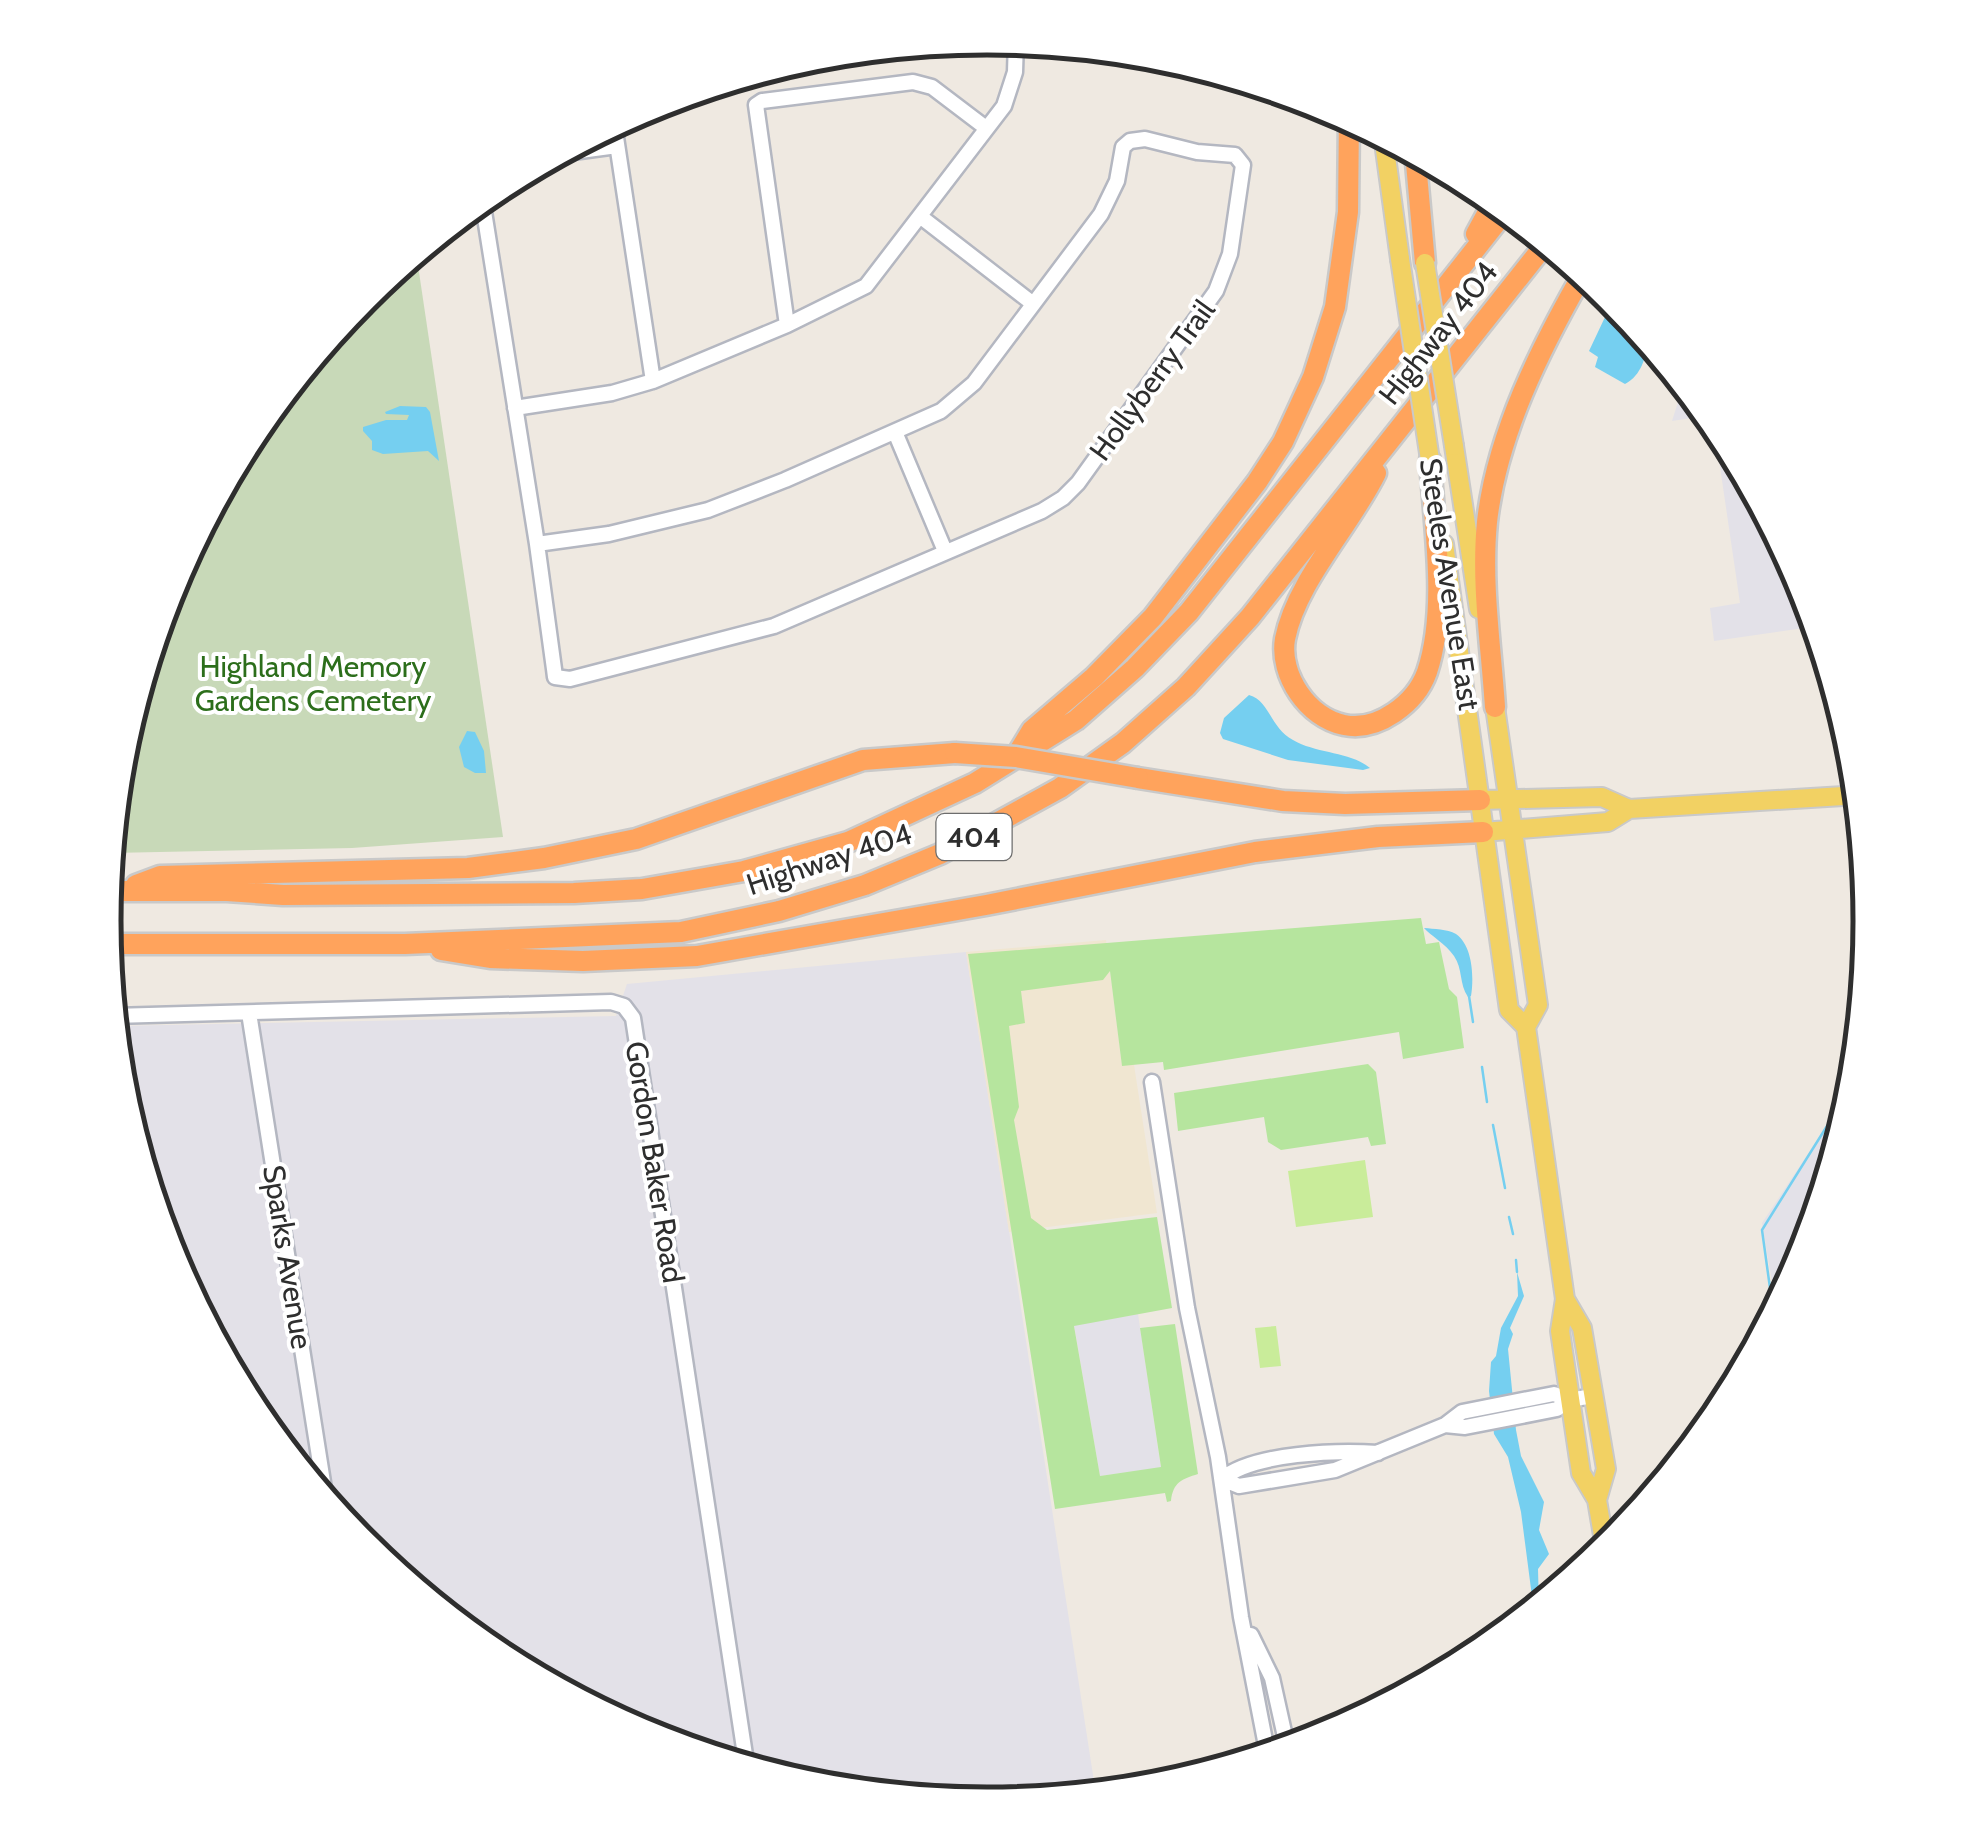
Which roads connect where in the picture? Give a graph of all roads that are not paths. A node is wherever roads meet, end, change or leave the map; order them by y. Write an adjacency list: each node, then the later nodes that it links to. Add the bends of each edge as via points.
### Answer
1 (1016, 56): 2 (street, via 1004,106)
2 (986, 128): 11 (street); 19 (street, via 932,87 913,82 756,105)
3 (1348, 134): 28 (highway, via 1348,212 1338,290 1313,377 1283,442 1153,617 1032,730)
4 (616, 139): 5 (street)
5 (617, 146): 6 (street); 20 (street)
6 (596, 149)
7 (1386, 152): 24 (main road, Steeles Avenue East, bridge)
8 (1407, 164): 15 (main road, Steeles Avenue East)
9 (1416, 169): 15 (highway)
10 (1487, 214): 16 (highway)
11 (921, 216): 18 (street); 19 (street, via 866,286)
12 (485, 217): 21 (street, Hollyberry Trail)
13 (1498, 222): 16 (highway, Highway 404 / 404)
14 (1538, 253): 23 (highway, Highway 404 / 404)
15 (1425, 263): 27 (main road, Steeles Avenue East, bridge)
16 (1452, 280): 28 (highway, Highway 404 / 404, via 1189,612 1076,720)
17 (1576, 286): 27 (highway, via 1519,403 1492,486 1485,567)
18 (1032, 303): 22 (street, Hollyberry Trail, via 956,400); 26 (street, Hollyberry Trail, via 1101,214 1130,141 1241,158 1232,242 1216,291 1078,482 1048,508)
19 (786, 325): 20 (street)
20 (653, 381): 21 (street)
21 (516, 408): 25 (street, Hollyberry Trail)
22 (895, 432): 25 (street, Hollyberry Trail, via 687,517); 26 (street)
23 (1394, 438): 24 (highway, via 1293,612 1284,642 1296,691 1320,715 1345,726 1375,723 1402,706 1427,671 1438,592); 38 (highway, Highway 404 / 404, via 1186,687 1060,788 940,854 779,911 681,932)
24 (1430, 460): 30 (main road, Steeles Avenue East)
25 (537, 544): 26 (street, Hollyberry Trail, via 555,677 562,680 774,626)
26 (946, 551)
27 (1495, 707): 31 (main road, Steeles Avenue East)
28 (1014, 760): 36 (highway, Highway 404 / 404, via 848,842 744,871 642,889 283,896)
29 (1845, 796): 32 (main road)
30 (1480, 800): 31 (main road); 34 (main road, Steeles Avenue East); 35 (highway, bridge, via 1283,800 956,753 864,760 636,839 544,858 468,868 160,876)
31 (1508, 800): 32 (main road, via 1602,797); 33 (main road, Steeles Avenue East)
32 (1629, 809): 33 (main road, via 1608,822)
33 (1512, 829): 34 (main road); 41 (main road, Steeles Avenue East, via 1538,1006)
34 (1483, 832): 38 (highway, via 1255,852 697,956 490,958); 41 (main road, Steeles Avenue East, via 1510,1010)
35 (122, 888)
36 (122, 891)
37 (122, 944): 38 (highway, Highway 404 / 404)
38 (404, 944)
39 (249, 1012): 40 (street, Gordon Baker Road); 46 (street, Sparks Avenue); 53 (street, Gordon Baker Road, via 612,1002 633,1018)
40 (127, 1016)
41 (1526, 1027): 43 (main road, Steeles Avenue East)
42 (1152, 1082): 47 (street)
43 (1565, 1299): 44 (main road, Steeles Avenue East, via 1582,1328); 45 (main road, Steeles Avenue East, via 1560,1332)
44 (1593, 1396): 45 (street); 48 (main road, Steeles Avenue East, via 1606,1469)
45 (1570, 1400): 47 (street, via 1557,1409 1521,1408 1484,1415 1465,1427 1445,1425 1335,1470 1239,1486); 48 (main road, Steeles Avenue East, via 1581,1473)
46 (322, 1474)
47 (1222, 1479): 50 (street)
48 (1597, 1500): 49 (main road, Steeles Avenue East)
49 (1602, 1532)
50 (1242, 1617): 51 (street, via 1272,1678); 52 (street)
51 (1285, 1735)
52 (1265, 1742)
53 (745, 1752)

